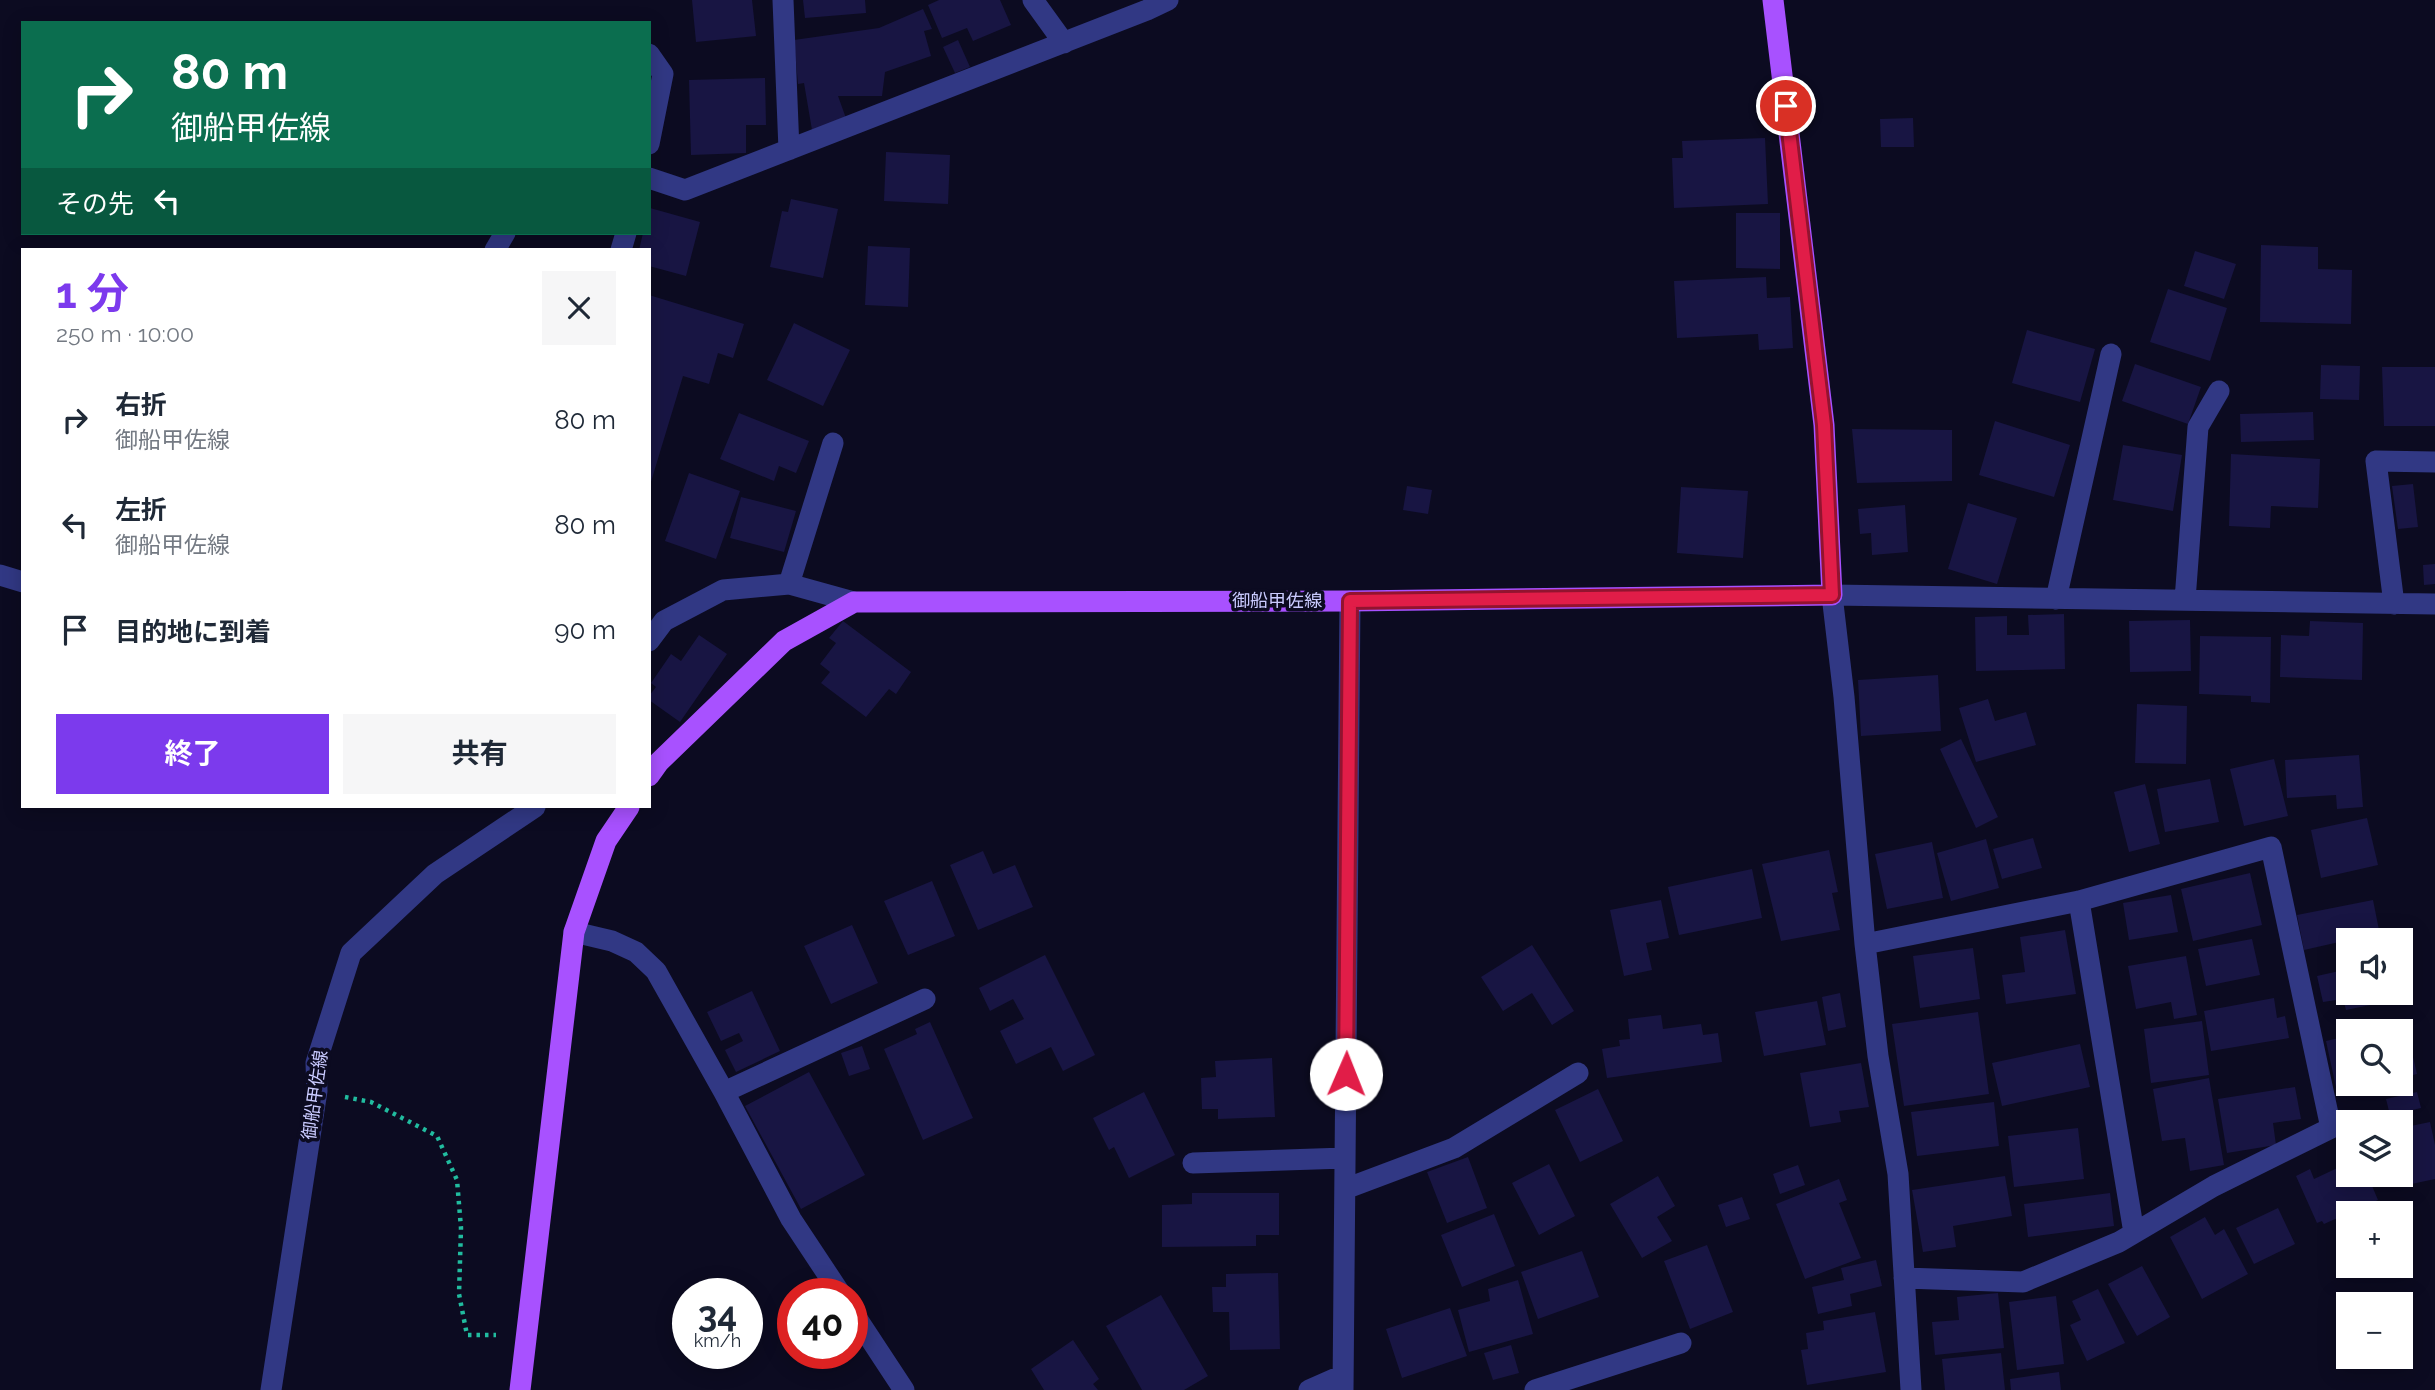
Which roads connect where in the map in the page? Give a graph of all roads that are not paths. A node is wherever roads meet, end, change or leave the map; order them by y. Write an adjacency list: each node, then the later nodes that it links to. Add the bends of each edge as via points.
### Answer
1 (783, 0): 8 (street)
2 (1033, 0): 5 (street)
3 (1168, 0): 5 (street)
4 (1773, 0): 17 (main road, via 1824,425)
5 (1064, 43): 8 (street)
6 (651, 57): 7 (street, via 663,74)
7 (651, 134)
8 (789, 150): 9 (street, via 685,190)
9 (651, 179)
10 (2111, 354): 18 (street)
11 (2219, 391): 19 (street, via 2198,427)
12 (833, 443): 16 (street)
13 (2435, 462): 22 (street, via 2376,461)
14 (0, 575): 15 (street)
15 (21, 581)
16 (789, 584): 21 (street, 御船甲佐線); 24 (street, 御船甲佐線, via 723,590 664,621)
17 (1832, 595): 18 (street); 20 (main road, 御船甲佐線); 30 (street)
18 (2056, 599): 19 (street)
19 (2185, 600): 22 (street)
20 (1350, 601): 21 (main road, 御船甲佐線); 34 (street)
21 (854, 602): 25 (main road, via 784,641)
22 (2395, 604): 23 (street)
23 (2435, 604)
24 (651, 638)
25 (651, 773)
26 (534, 808): 43 (street, 御船甲佐線, via 435,874 351,953 316,1063 317,1091)
27 (628, 808): 29 (main road, via 606,841)
28 (2079, 901): 30 (street); 37 (street); 37 (street, via 2271,847 2330,1128 2214,1186)
29 (575, 932): 33 (street, via 636,952 656,971); 44 (main road)
30 (1865, 944): 39 (street, via 1898,1174)
31 (925, 999): 33 (street)
32 (1578, 1073): 36 (street, via 1454,1149)
33 (724, 1092): 38 (street, via 791,1219)
34 (1345, 1158): 35 (street); 36 (street)
35 (1193, 1163)
36 (1345, 1189): 42 (street)
37 (2134, 1233): 39 (street, via 2023,1282)
38 (830, 1278)
39 (1904, 1278): 48 (street)
40 (868, 1335): 45 (street)
41 (1681, 1343): 47 (street)
42 (1343, 1383): 46 (street)
43 (271, 1390)
44 (520, 1390)
45 (904, 1390)
46 (1309, 1390)
47 (1535, 1390)
48 (1911, 1390)

